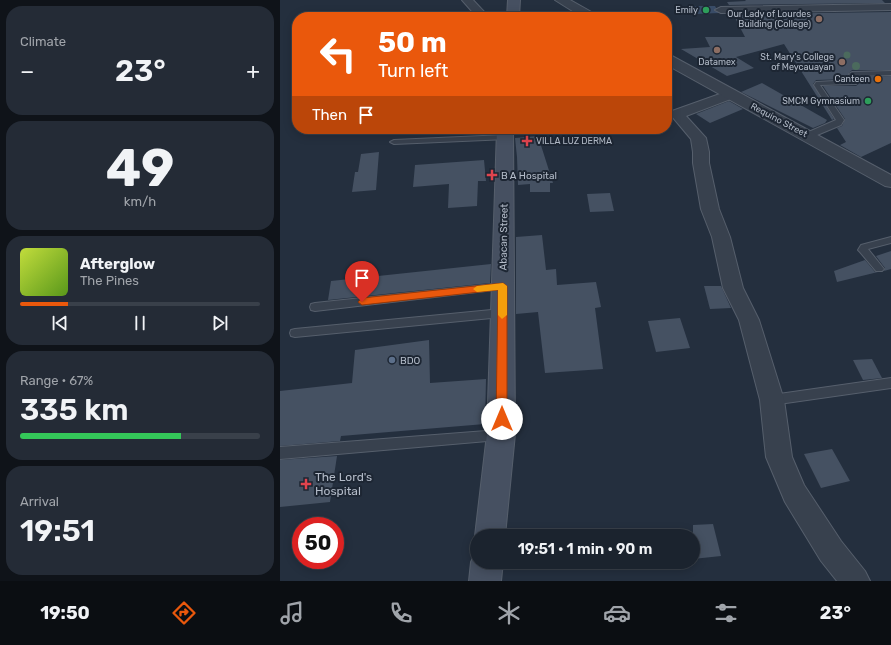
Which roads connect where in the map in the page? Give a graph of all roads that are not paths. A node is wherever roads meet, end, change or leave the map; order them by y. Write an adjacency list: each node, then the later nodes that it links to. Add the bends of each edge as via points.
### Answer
1 (467, 0): 9 (street)
2 (514, 0): 10 (main road)
3 (561, 0): 11 (street)
4 (773, 0): 8 (street)
5 (832, 4): 6 (street); 8 (street)
6 (891, 7)
7 (721, 10): 8 (street)
8 (779, 10)
9 (478, 12)
10 (513, 12)
11 (582, 12)
12 (672, 62): 14 (street, Requino Street)
13 (891, 73): 17 (lane, via 852,74 858,80 856,82 818,83 840,120)
14 (731, 94): 17 (street, Requino Street); 27 (street, via 677,114 698,138 710,209 721,237 733,288 749,320)
15 (493, 134): 18 (lane)
16 (505, 134): 22 (main road, Abacan Street)
17 (807, 136): 19 (street, Requino Street)
18 (394, 142)
19 (891, 182)
20 (891, 240): 21 (lane, via 863,250)
21 (879, 269)
22 (503, 286): 23 (lane); 24 (main road, Abacan Street)
23 (316, 307)
24 (502, 313): 25 (lane); 28 (main road, Abacan Street)
25 (295, 333)
26 (891, 384): 27 (lane)
27 (772, 400): 33 (street, via 779,457 794,493 831,551)
28 (501, 434): 29 (lane); 30 (main road, Abacan Street)
29 (280, 453)
30 (491, 529)
31 (486, 569): 32 (main road)
32 (485, 581)
33 (855, 581)

